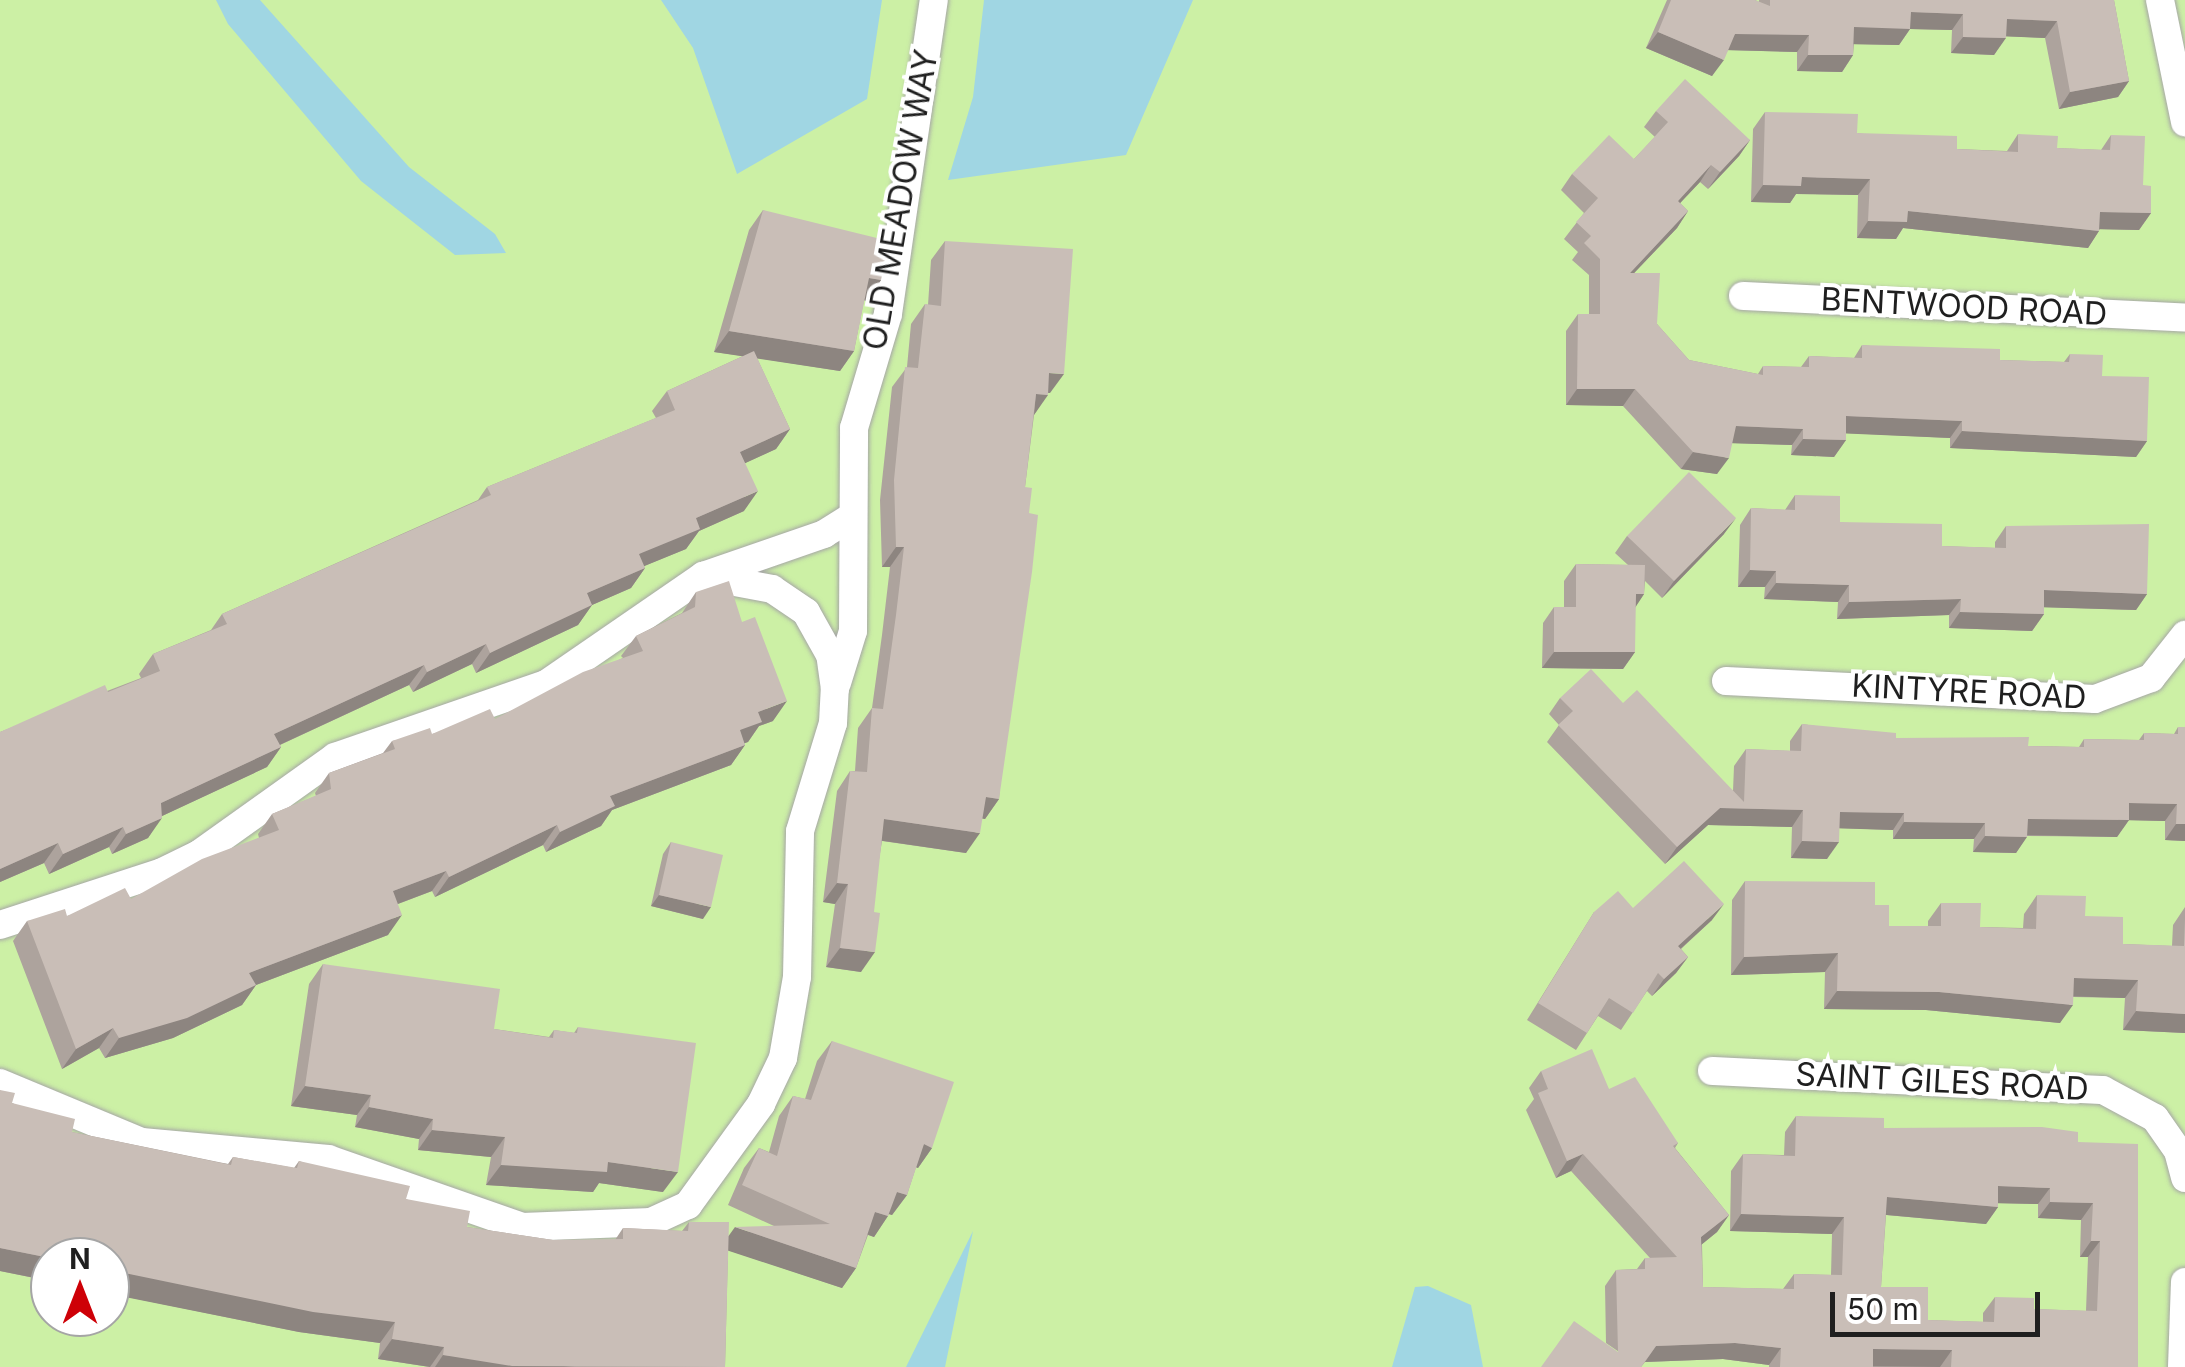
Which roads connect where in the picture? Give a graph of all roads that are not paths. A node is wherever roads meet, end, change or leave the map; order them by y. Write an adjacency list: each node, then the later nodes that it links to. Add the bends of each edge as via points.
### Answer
1 (934, 0): 6 (street, OLD MEADOW WAY, via 888,314 854,428)
2 (2160, 0): 3 (street)
3 (2185, 122)
4 (1743, 296): 5 (street, BENTWOOD ROAD)
5 (2185, 318)
6 (850, 518): 7 (street, via 824,534); 10 (street, OLD MEADOW WAY, via 854,631)
7 (703, 576): 10 (street, OLD MEADOW WAY, via 772,589 806,612 830,654); 11 (street, via 546,684 372,739 162,872)
8 (2183, 645): 9 (street, KINTYRE ROAD, via 2151,678 2095,699)
9 (1726, 681)
10 (836, 689): 13 (street, OLD MEADOW WAY, via 833,723 800,831 797,977 782,1058 761,1104 688,1205 672,1216 566,1230 522,1227 328,1158 142,1142)
11 (0, 925)
12 (1712, 1071): 14 (street, SAINT GILES ROAD, via 2103,1090 2155,1118 2178,1151)
13 (0, 1083)
14 (2185, 1178)
15 (2185, 1282): 16 (street)
16 (2185, 1304): 17 (street)
17 (2182, 1367)

